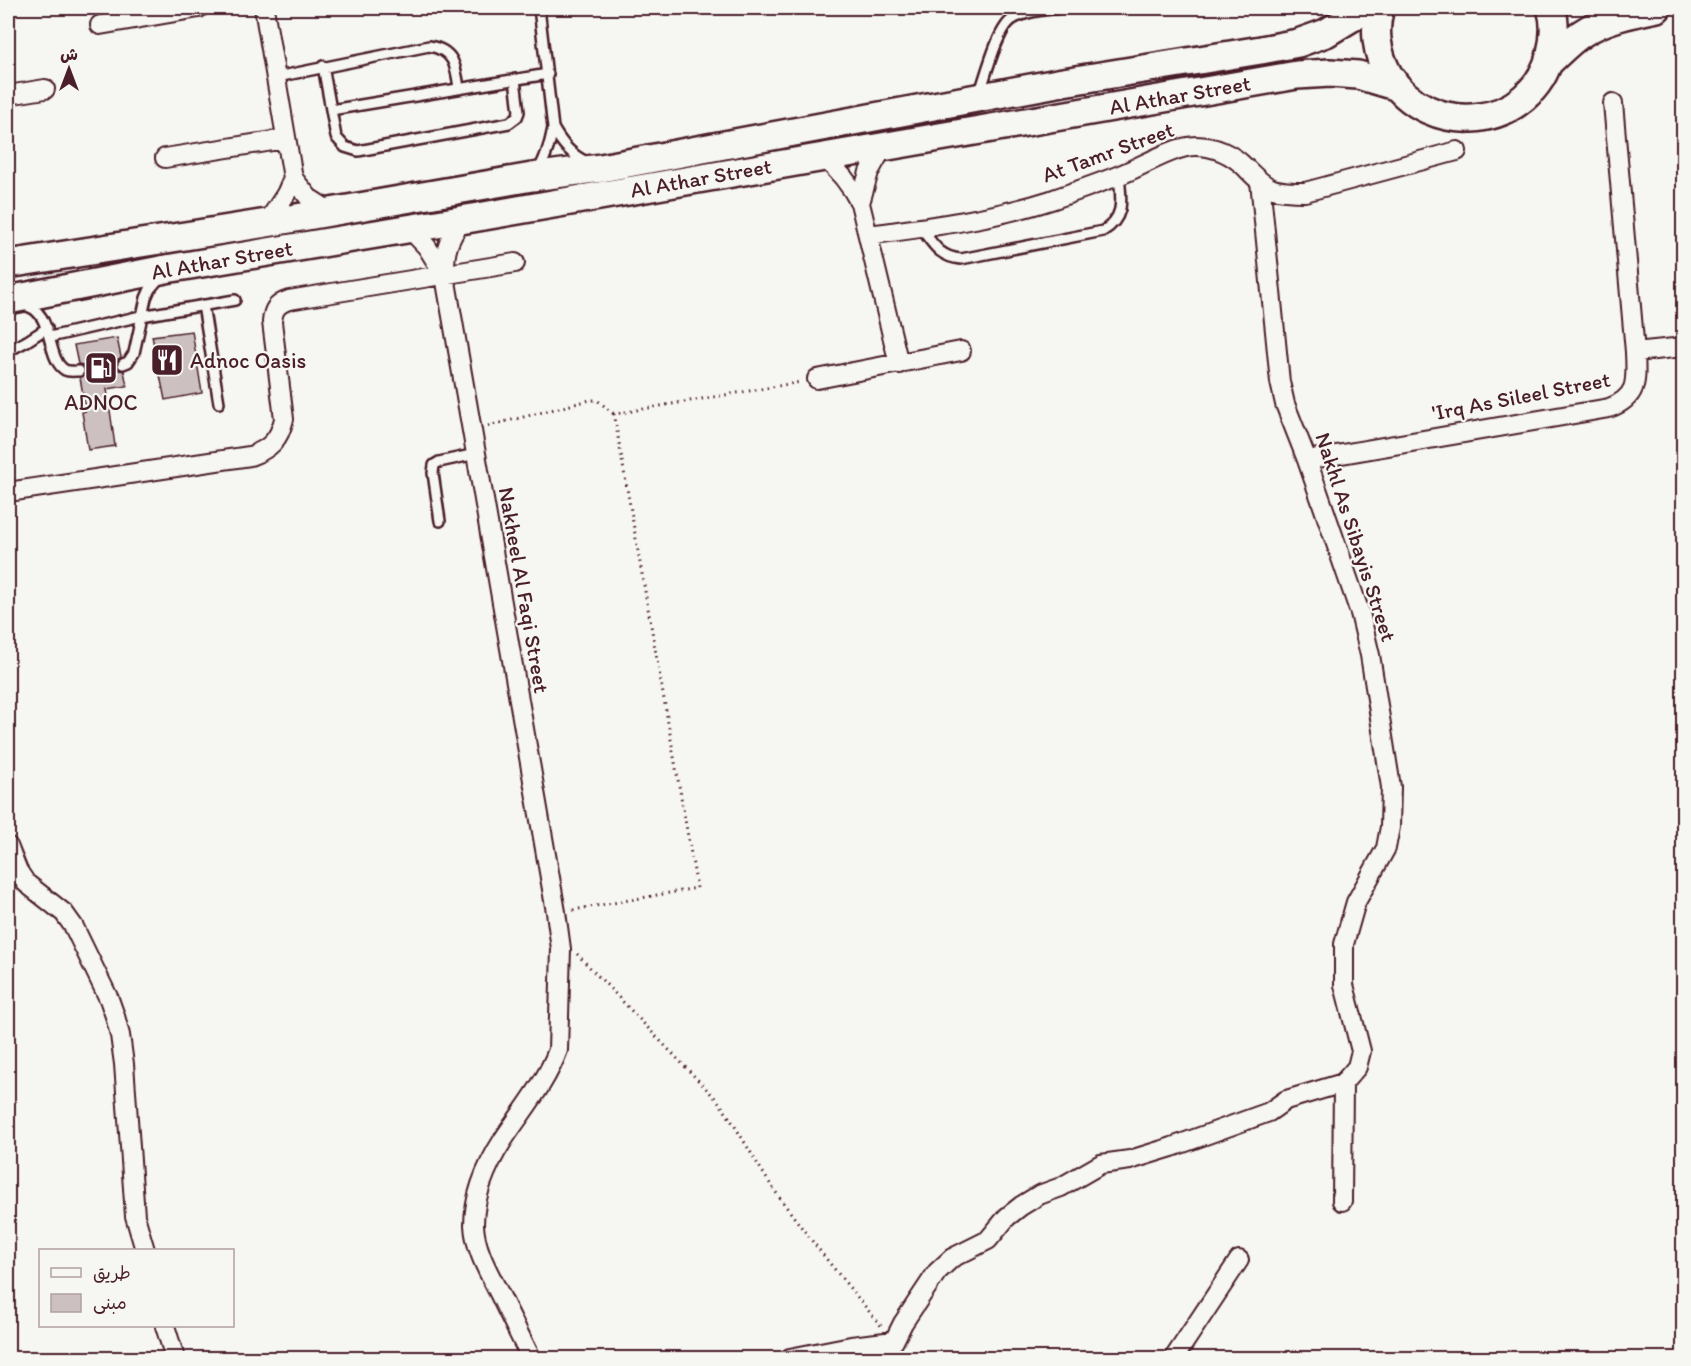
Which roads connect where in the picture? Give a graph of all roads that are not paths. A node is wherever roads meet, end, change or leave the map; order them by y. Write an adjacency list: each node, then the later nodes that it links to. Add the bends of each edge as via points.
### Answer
1 (200, 8): 9 (street)
2 (264, 8): 13 (street)
3 (539, 8): 12 (lane)
4 (1059, 8): 19 (lane, via 1012,19 998,40)
5 (1363, 8): 19 (street, Al Athar Street, via 1326,33 1298,43)
6 (1380, 8): 15 (street, via 1377,41)
7 (1551, 8): 10 (street, via 1554,40)
8 (1657, 8): 10 (street, via 1598,25 1581,34)
9 (100, 25)
10 (1549, 62): 15 (street, via 1538,83 1522,99 1479,118 1455,119 1433,113 1412,102)
11 (323, 66): 13 (lane); 16 (lane, via 429,46 450,57); 21 (lane)
12 (548, 74): 14 (lane); 22 (lane)
13 (277, 77): 23 (street)
14 (515, 79): 16 (lane); 21 (lane, via 519,112 509,123 365,150 351,150 340,143)
15 (1395, 86): 24 (street, Al Athar Street, via 1358,75 1297,75)
16 (459, 88): 21 (lane)
17 (45, 89): 18 (street)
18 (8, 95)
19 (978, 98): 28 (street, Al Athar Street)
20 (1613, 103): 52 (street, 'Irq As Sileel Street)
21 (331, 110)
22 (553, 128): 28 (lane, via 572,154); 30 (lane, via 546,156)
23 (285, 139): 27 (street); 31 (street)
24 (883, 147): 26 (street, Al Athar Street); 33 (street, via 869,172)
25 (1457, 152): 32 (street, At Tamr Street, via 1305,192 1272,189)
26 (823, 157): 33 (street, via 851,185); 35 (street, Al Athar Street)
27 (165, 158)
28 (601, 168): 30 (street, Al Athar Street)
29 (1119, 176): 32 (street, At Tamr Street, via 1194,146 1229,154); 37 (street, At Tamr Street, via 1016,210); 37 (lane, via 1120,214 1103,231 961,259 944,255)
30 (532, 177): 34 (street, Al Athar Street)
31 (293, 178): 34 (street, via 309,198); 36 (street)
32 (1260, 181): 59 (street, Nakhl As Sibayis Street, via 1280,382)
33 (860, 203): 39 (street)
34 (331, 212): 36 (street, Al Athar Street)
35 (460, 220): 38 (street, Al Athar Street); 43 (street, Nakheel Al Faqi Street, via 448,243)
36 (267, 223): 40 (street, Al Athar Street)
37 (921, 228): 39 (street, At Tamr Street)
38 (410, 229): 42 (street, Al Athar Street); 43 (street, Nakheel Al Faqi Street)
39 (868, 235): 54 (street)
40 (8, 264)
41 (514, 264): 43 (street)
42 (166, 269): 45 (street, Al Athar Street); 47 (lane, via 150,289)
43 (445, 276): 58 (street, Nakheel Al Faqi Street); 60 (street, via 289,300 275,308 284,419 281,431 264,451)
44 (235, 300): 46 (lane)
45 (8, 302): 48 (lane, via 28,305 38,313)
46 (203, 305): 47 (lane); 57 (lane)
47 (141, 316): 48 (lane); 53 (lane, via 134,353)
48 (48, 333): 50 (lane); 55 (lane, via 58,363 63,369)
49 (1683, 347): 52 (street)
50 (8, 351)
51 (962, 351): 54 (street)
52 (1635, 351): 59 (street, 'Irq As Sileel Street, via 1634,387 1629,397 1609,408)
53 (123, 364)
54 (899, 364): 56 (street)
55 (79, 371)
56 (817, 379)
57 (219, 403)
58 (476, 454): 61 (lane, via 434,465); 70 (street, Nakheel Al Faqi Street, via 560,936 558,1050 487,1169 476,1199 474,1226 486,1268)
59 (1307, 460): 63 (street, Nakhl As Sibayis Street, via 1360,613 1391,787 1386,848 1356,902 1344,944 1344,985 1361,1051 1358,1067)
60 (8, 492)
61 (440, 521)
62 (8, 846): 65 (street, via 26,883 64,913 74,927 109,999 120,1035 135,1216)
63 (1343, 1083): 64 (street); 68 (street, via 1286,1100 1269,1112 1172,1147 1101,1164 1039,1195 1007,1217 988,1240 952,1258 937,1272 903,1323)
64 (1342, 1201)
65 (144, 1249)
66 (1239, 1260): 72 (street)
67 (165, 1327): 69 (street)
68 (894, 1350): 71 (street, via 851,1346)
69 (175, 1359)
70 (531, 1359)
71 (790, 1359)
72 (1174, 1359)

